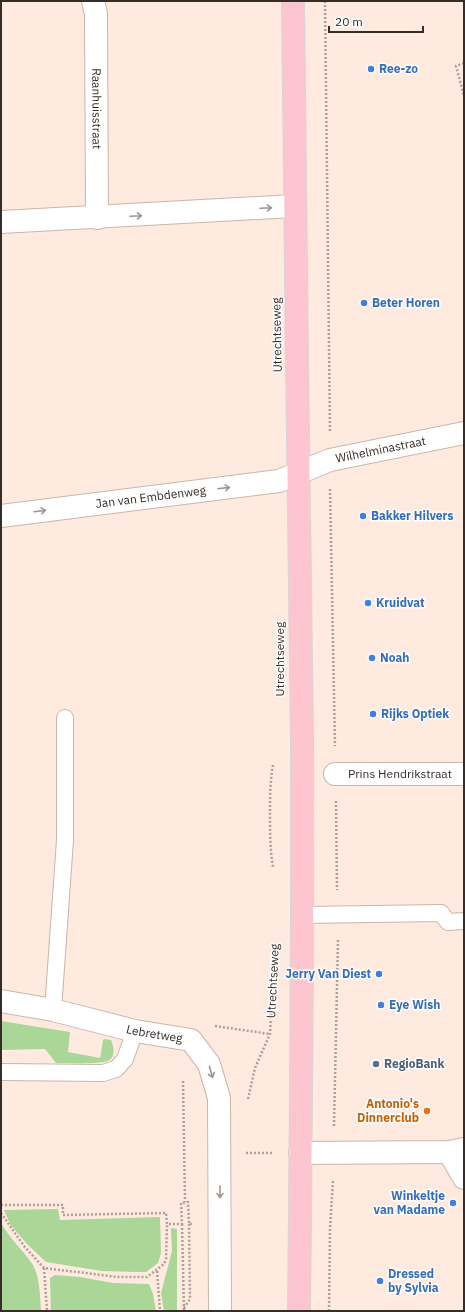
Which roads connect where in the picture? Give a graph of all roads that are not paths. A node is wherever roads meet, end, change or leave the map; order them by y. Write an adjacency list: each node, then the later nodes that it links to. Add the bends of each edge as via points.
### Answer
1 (93, 1): 4 (street, Raanhuisstraat, via 96,14)
2 (293, 1): 3 (main road, Utrechtseweg)
3 (294, 206): 4 (street, one-way to 3); 7 (main road, Utrechtseweg)
4 (97, 218): 5 (street)
5 (1, 222)
6 (464, 433): 7 (street, Wilhelminastraat, via 330,460)
7 (299, 472): 8 (street, Jan van Embdenweg, one-way to 7, via 279,480); 12 (main road, Utrechtseweg)
8 (1, 516)
9 (66, 718): 15 (lane, via 65,840)
10 (335, 774): 11 (street, Prins Hendrikstraat)
11 (464, 774)
12 (302, 915): 13 (lane, via 441,914 448,922); 19 (main road, Utrechtseweg)
13 (464, 921)
14 (1, 1000): 15 (street, Lebretweg)
15 (53, 1010): 16 (street, Lebretweg)
16 (135, 1031): 17 (lane, via 125,1059 116,1069 103,1073); 21 (street, Lebretweg, one-way to 21, via 191,1040 209,1064 219,1098)
17 (1, 1072)
18 (456, 1150): 19 (street); 20 (street)
19 (300, 1153): 22 (main road, Utrechtseweg)
20 (464, 1178)
21 (220, 1311)
22 (299, 1311)

